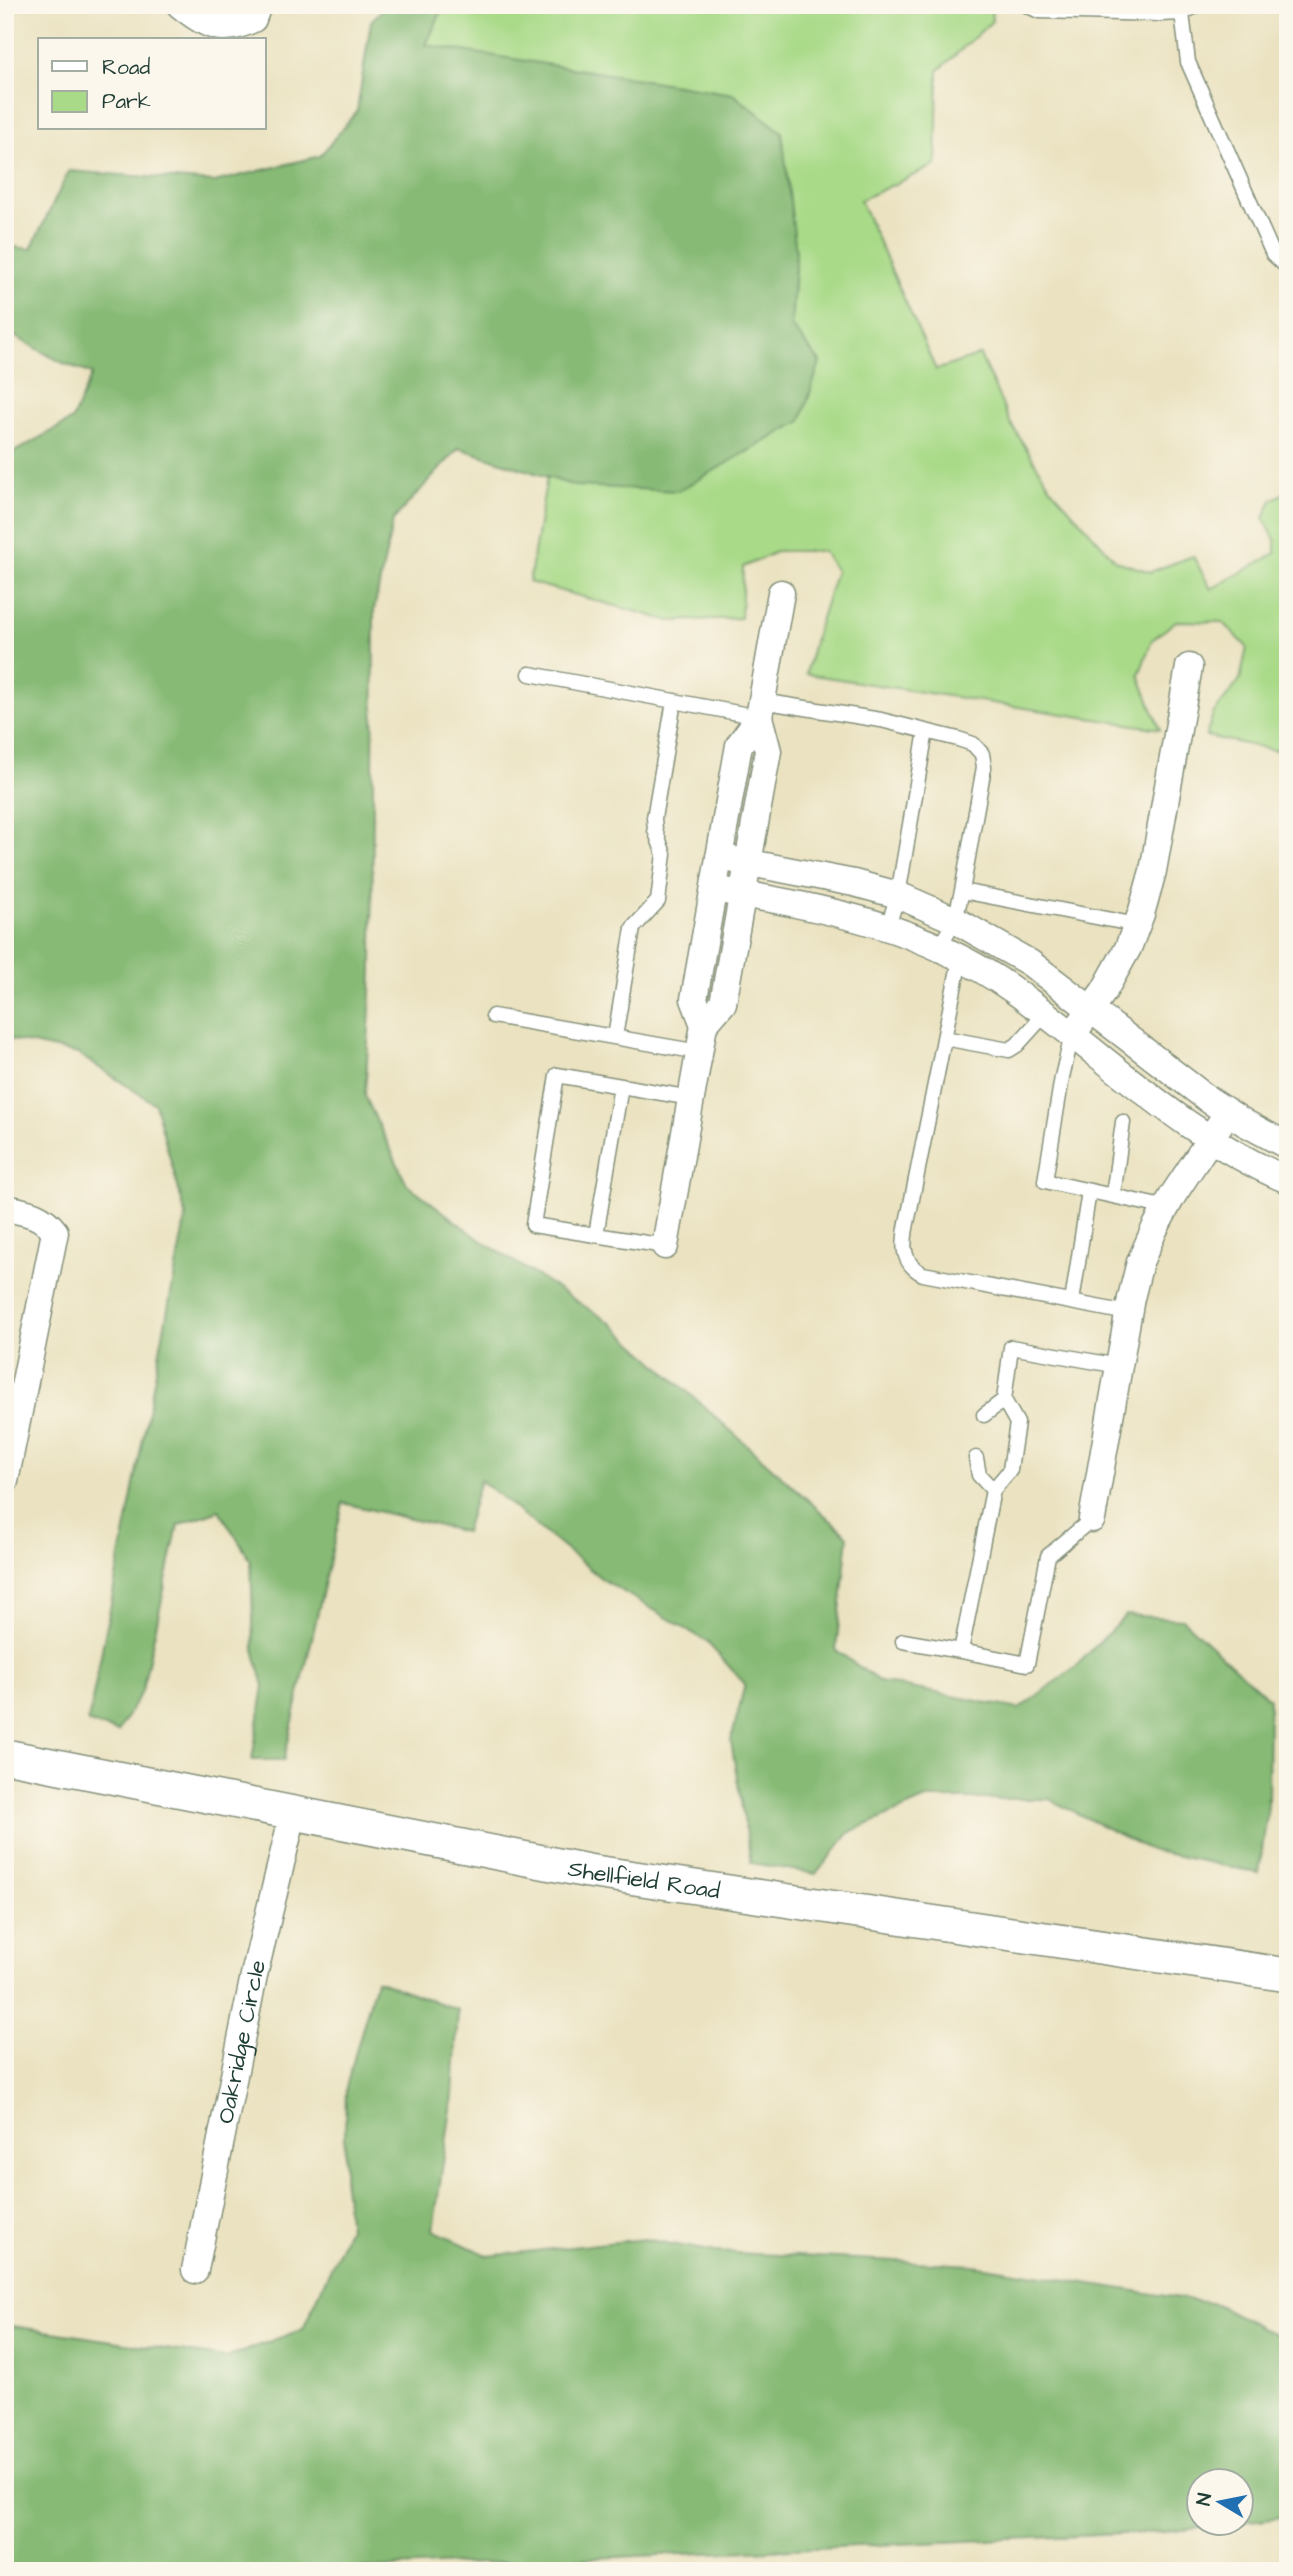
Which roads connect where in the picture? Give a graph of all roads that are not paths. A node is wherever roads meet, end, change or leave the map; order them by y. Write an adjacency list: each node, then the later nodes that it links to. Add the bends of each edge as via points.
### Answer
1 (180, 5): 2 (street, via 203,23 234,29 253,19)
2 (258, 5)
3 (1027, 5): 5 (lane, via 1039,11)
4 (1198, 5): 5 (lane)
5 (1182, 13): 6 (lane, via 1188,62 1273,254)
6 (1288, 268)
7 (781, 593): 11 (street)
8 (1189, 667): 20 (street, via 1153,872)
9 (530, 674): 10 (lane)
10 (674, 701): 11 (lane); 28 (lane, via 654,818 664,854 658,901 634,928)
11 (760, 709): 12 (lane, via 881,720); 13 (street, via 739,745); 14 (street, via 768,751)
12 (926, 731): 16 (lane, via 972,744 982,754 984,767); 18 (lane)
13 (719, 857): 14 (street); 15 (street)
14 (748, 863): 17 (street); 18 (street)
15 (714, 889): 17 (street); 26 (street, via 694,999)
16 (962, 891): 19 (lane); 20 (lane)
17 (742, 894): 21 (street); 26 (street, via 723,1003)
18 (898, 895): 19 (street); 21 (lane)
19 (955, 920): 22 (lane); 23 (street, via 1030,963)
20 (1137, 925): 23 (street)
21 (888, 926): 22 (street)
22 (950, 953): 24 (street); 29 (lane)
23 (1091, 1009): 27 (street); 33 (street)
24 (1045, 1014): 27 (street); 29 (lane, via 1009,1050)
25 (493, 1016): 28 (lane)
26 (704, 1025): 30 (street)
27 (1072, 1035): 35 (street); 38 (lane, via 1045,1181)
28 (615, 1037): 30 (lane)
29 (944, 1038): 44 (lane, via 904,1242 905,1258 912,1269 923,1274)
30 (699, 1052): 32 (street)
31 (621, 1086): 32 (lane); 42 (lane); 42 (lane, via 557,1075 533,1225)
32 (691, 1098): 43 (street)
33 (1228, 1112): 35 (street); 36 (street)
34 (1123, 1122): 39 (lane)
35 (1210, 1139): 37 (street); 41 (street)
36 (1288, 1146)
37 (1288, 1180)
38 (1089, 1191): 39 (lane); 44 (lane)
39 (1113, 1196): 41 (lane)
40 (5, 1208): 50 (street, via 37,1214 55,1233)
41 (1167, 1208): 45 (street, via 1140,1262)
42 (596, 1235): 43 (lane)
43 (665, 1246)
44 (1072, 1302): 45 (lane)
45 (1128, 1313): 46 (street)
46 (1119, 1366): 47 (lane, via 1011,1346); 52 (street)
47 (1004, 1399): 48 (lane); 51 (lane, via 1017,1423 1010,1470)
48 (984, 1415)
49 (976, 1458): 51 (lane, via 979,1475)
50 (5, 1481)
51 (993, 1490): 54 (lane)
52 (1092, 1520): 54 (lane, via 1048,1556 1027,1664)
53 (903, 1641): 54 (lane)
54 (961, 1651)
55 (5, 1756): 56 (street, Shellfield Road)
56 (293, 1814): 57 (street, Shellfield Road, via 588,1871); 58 (street, Oakridge Circle, via 254,1975)
57 (1288, 1975)
58 (195, 2270)

